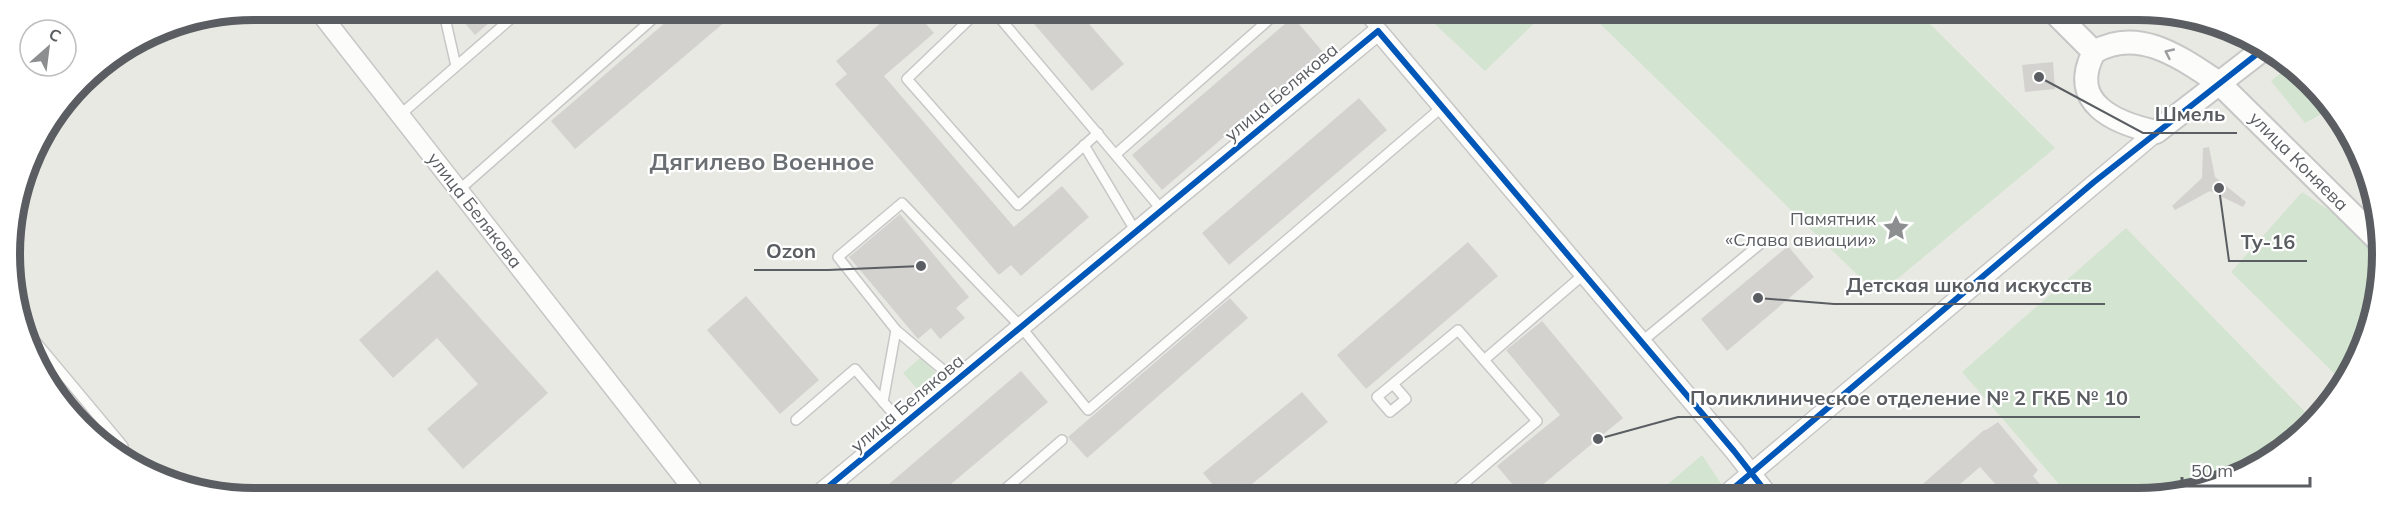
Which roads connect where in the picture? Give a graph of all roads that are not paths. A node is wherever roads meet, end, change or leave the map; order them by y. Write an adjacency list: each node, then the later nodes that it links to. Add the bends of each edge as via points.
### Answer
1 (326, 20): 16 (street, улица Белякова)
2 (446, 20): 13 (lane)
3 (509, 20): 13 (lane)
4 (652, 20): 21 (lane)
5 (969, 20): 19 (lane, via 907,79 1018,205)
6 (1002, 20): 18 (lane)
7 (1269, 20): 20 (lane)
8 (1369, 20): 10 (lane)
9 (2062, 20): 11 (street)
10 (1378, 31): 15 (street); 22 (street, улица Белякова)
11 (2094, 52): 14 (street, улица Коняева, one-way to 11, via 2194,66 2146,44 2117,42); 17 (street, via 2086,73 2096,105 2107,115)
12 (2258, 52): 14 (street)
13 (456, 66): 16 (lane)
14 (2219, 83): 17 (street); 24 (street, улица Коняева)
15 (1441, 108): 26 (street); 27 (lane, via 1088,410)
16 (400, 115): 21 (street, улица Белякова)
17 (2156, 132): 39 (street)
18 (1098, 133): 19 (lane); 20 (lane)
19 (1084, 145): 23 (lane)
20 (1116, 154): 22 (lane)
21 (459, 190): 40 (street, улица Белякова)
22 (1162, 210): 23 (street, улица Белякова)
23 (1136, 232): 27 (street, улица Белякова)
24 (2371, 233)
25 (1760, 244): 30 (lane)
26 (1583, 275): 30 (street); 31 (lane)
27 (1021, 327): 28 (lane, via 902,203 838,257); 32 (street, улица Белякова)
28 (896, 330): 32 (lane); 34 (lane)
29 (37, 343): 38 (lane)
30 (1640, 343): 39 (street)
31 (1484, 360): 33 (lane, via 1458,330); 43 (lane, via 1537,421)
32 (956, 381): 36 (street, улица Белякова)
33 (1393, 384)
34 (883, 402): 35 (lane, via 855,369); 36 (lane)
35 (796, 420)
36 (903, 425): 41 (street, улица Белякова)
37 (1062, 440): 42 (lane)
38 (123, 448)
39 (1751, 474): 44 (street); 45 (street)
40 (692, 488)
41 (827, 488)
42 (1005, 488)
43 (1459, 488)
44 (1735, 488)
45 (1763, 488)

